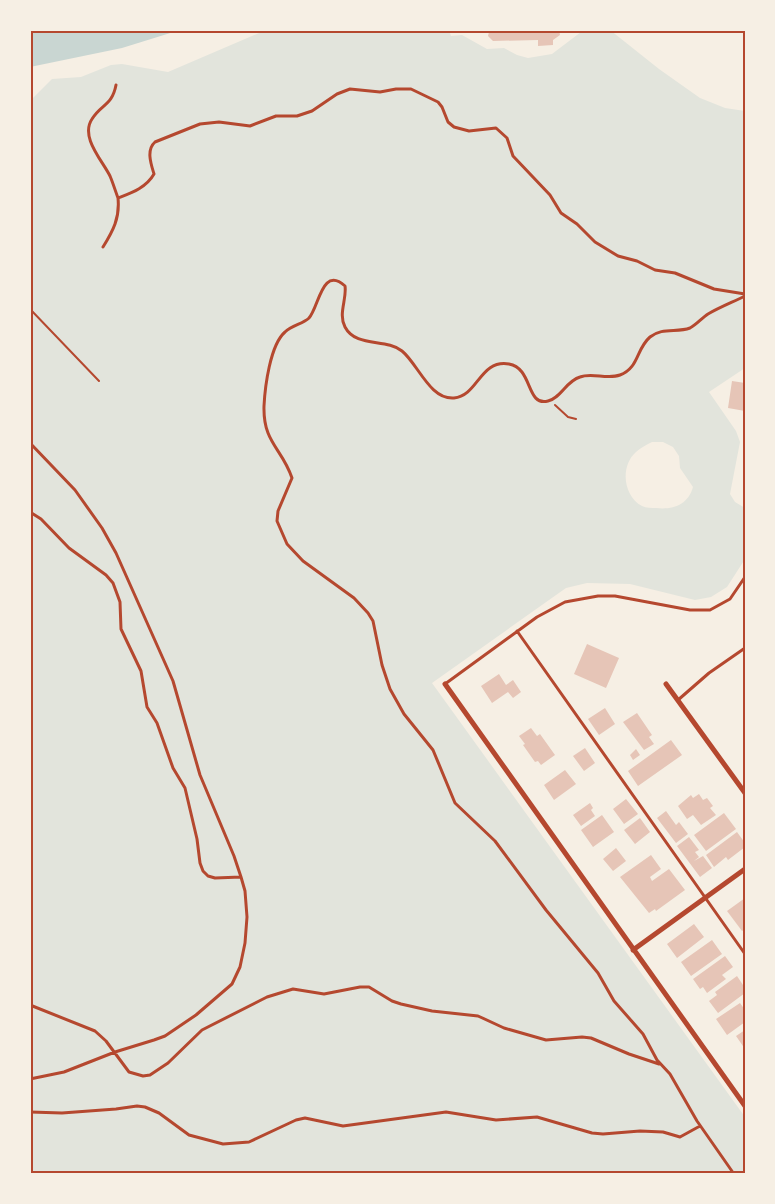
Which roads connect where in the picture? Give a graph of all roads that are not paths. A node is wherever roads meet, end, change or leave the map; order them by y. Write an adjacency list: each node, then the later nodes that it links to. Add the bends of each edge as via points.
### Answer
1 (116, 85): 2 (lane, via 114,96 88,126 93,147)
2 (118, 198): 3 (lane, via 118,219); 4 (lane, via 135,192 152,178 152,144 197,125 219,122 250,126 276,116 297,116 350,89 411,89 438,102 454,127 469,132 496,128 501,132 513,156 550,195 556,207 595,242 655,270)
3 (103, 247)
4 (745, 295): 21 (lane, via 689,328 650,337 632,369 619,376 578,377 551,401 543,402 535,398 524,372 501,363 485,371 459,397 443,396 395,346 350,334 343,318 345,286 339,281 329,282 310,317 281,336 273,354 264,406 268,438 292,478 278,511 277,521 284,538 316,572 354,598 368,613 390,688 404,714 433,750 455,803 504,852 598,973 614,1001 643,1034)
5 (30, 443): 15 (lane, via 75,490 116,553 172,681 200,776)
6 (30, 512): 15 (lane, via 113,583 120,602 121,629 141,671 147,707 185,788 203,871 215,878)
7 (745, 577): 8 (lane, via 730,599 710,610 598,596 566,602)
8 (517, 631): 10 (lane); 16 (lane)
9 (745, 648): 12 (lane)
10 (446, 684): 17 (street)
11 (666, 684): 12 (street)
12 (678, 700): 13 (street)
13 (745, 793)
14 (745, 869): 16 (street)
15 (241, 877): 20 (lane, via 246,944 232,984 165,1036)
16 (705, 899): 17 (street); 18 (lane)
17 (633, 950): 23 (street)
18 (745, 954)
19 (30, 1005): 20 (lane, via 95,1031)
20 (115, 1052): 21 (lane, via 129,1072 150,1076 202,1030 267,997 293,988 324,994 369,987 401,1004 478,1016 534,1038 591,1038); 22 (lane, via 64,1072)
21 (660, 1064): 25 (lane)
22 (30, 1079)
23 (745, 1106)
24 (30, 1112): 25 (lane, via 145,1107 189,1135 223,1144 249,1142 305,1118 343,1126 446,1112 496,1120 537,1118 603,1134 640,1131 680,1137)
25 (700, 1126): 26 (lane)
26 (734, 1174)

